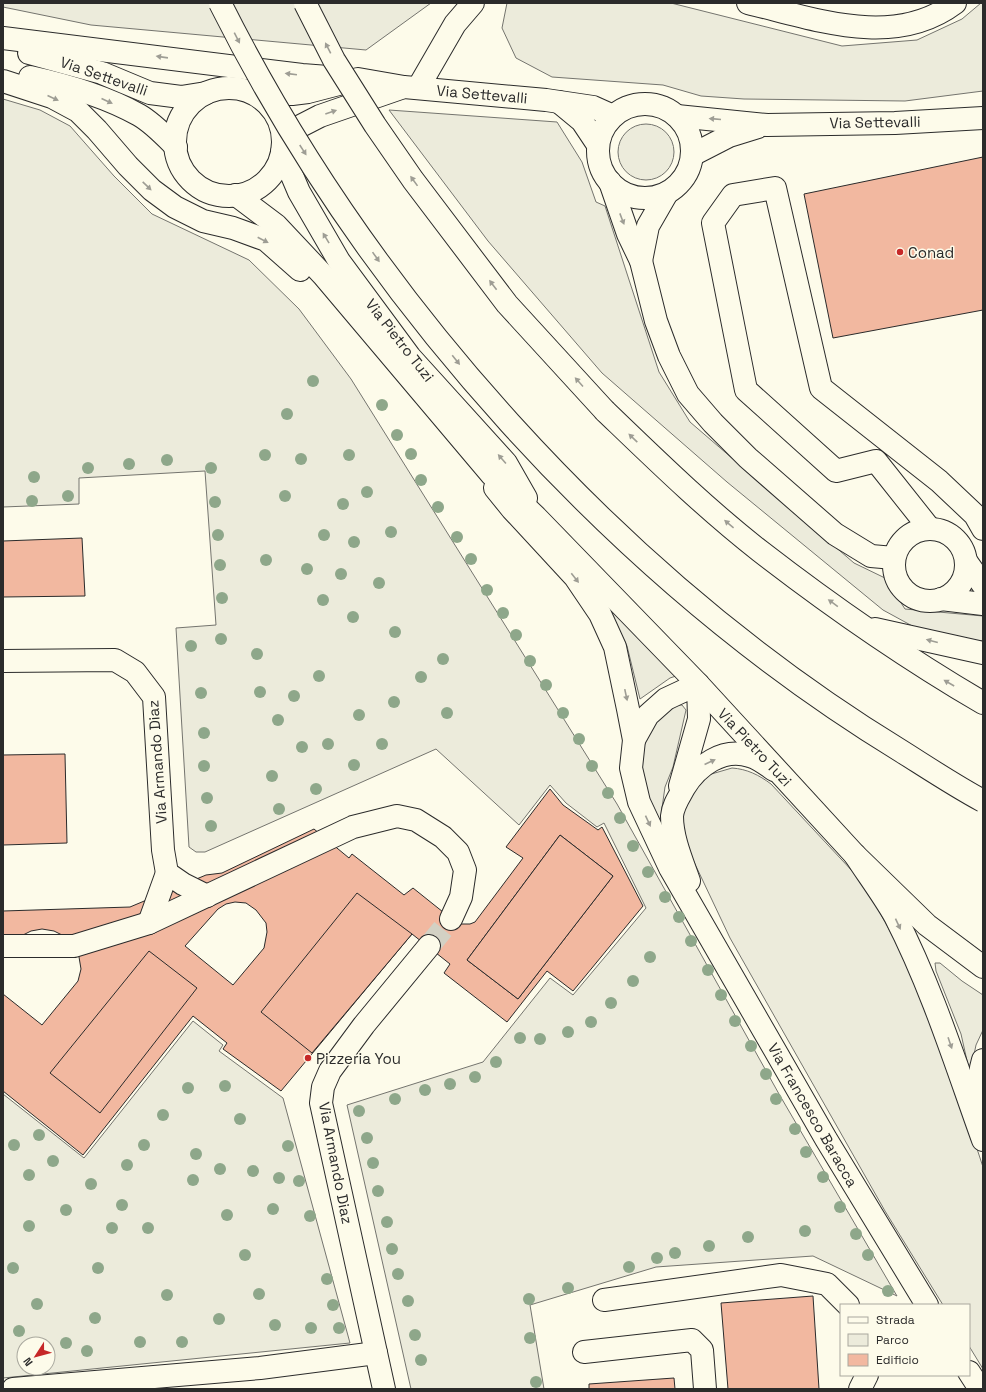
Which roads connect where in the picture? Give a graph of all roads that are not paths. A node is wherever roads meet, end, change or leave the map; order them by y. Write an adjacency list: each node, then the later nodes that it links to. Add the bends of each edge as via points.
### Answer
1 (220, 3): 44 (main road, one-way to 44, bridge, via 254,70 292,132 380,263 488,400 548,463 646,559 779,669 868,731)
2 (305, 3): 37 (main road, one-way to 2, bridge, via 760,551 678,481 605,411 507,304 413,180 375,125 334,60)
3 (473, 3): 11 (main road, via 455,24)
4 (748, 3): 5 (main road, via 843,26 876,28 931,17)
5 (955, 3)
6 (3, 38): 9 (main road, one-way to 6, via 302,75)
7 (3, 46): 12 (main road, Via Settevalli, via 65,62 150,93 181,98)
8 (3, 71): 21 (main road, Via Settevalli, one-way to 21, via 90,93 140,115)
9 (358, 79): 11 (main road, Via Settevalli); 13 (main road, Via Settevalli, via 308,92)
10 (3, 81): 27 (main road, one-way to 27, via 52,97 78,111 152,190 175,206 203,221 266,240)
11 (411, 88): 14 (main road, Via Settevalli); 19 (main road, Via Settevalli, one-way to 11, via 320,116)
12 (206, 93): 13 (main road, via 222,88 240,88); 21 (main road, via 193,102 182,115 176,131)
13 (256, 94): 19 (main road, via 269,105 278,119)
14 (559, 102): 15 (main road, Via Settevalli, via 593,107); 20 (main road, Via Settevalli, via 582,121)
15 (613, 116): 16 (main road, Via Settevalli, via 625,108 638,104 659,106); 20 (main road, Via Settevalli, via 600,135)
16 (677, 116): 18 (main road, Via Settevalli, one-way to 16); 22 (main road, Via Settevalli, via 686,127 691,140)
17 (983, 118): 18 (main road, Via Settevalli, via 896,123)
18 (767, 125): 22 (main road, Via Settevalli, via 728,136)
19 (283, 144): 25 (main road, via 276,168 266,181 252,191); 29 (main road, Via Pietro Tuzi, one-way to 19, via 506,463 410,357 339,261 299,192)
20 (598, 145): 23 (main road, Via Settevalli, via 602,171)
21 (176, 148): 25 (main road, via 180,164 194,182 203,189 219,194)
22 (692, 155): 24 (main road, Via Settevalli, via 685,177)
23 (610, 182): 24 (main road, Via Settevalli, via 626,194 636,197 647,198); 26 (main road, one-way to 26, via 628,234)
24 (667, 193): 26 (main road, via 648,226)
25 (236, 195): 27 (main road, Via Pietro Tuzi, via 276,225)
26 (641, 261): 32 (main road, via 656,320 669,356 688,394 713,424 748,458 836,534 872,556)
27 (395, 362): 28 (main road, Via Pietro Tuzi)
28 (425, 397): 29 (main road, Via Pietro Tuzi, via 491,474); 42 (main road, one-way to 42, via 512,509 575,577 600,614 615,647)
29 (536, 517): 40 (main road, Via Pietro Tuzi)
30 (930, 529): 31 (main road, via 876,461 836,471 746,390 713,223 733,195 775,188 821,388 939,481 975,515); 32 (main road, via 915,532 905,538); 33 (main road, via 938,529 957,541 964,550)
31 (983, 529)
32 (894, 558): 35 (main road, via 894,571 906,592 917,599)
33 (966, 561): 34 (main road); 35 (main road, via 966,573 961,585)
34 (983, 585)
35 (942, 599): 36 (main road)
36 (983, 604)
37 (864, 626): 38 (main road, one-way to 37, via 956,649); 41 (main road, one-way to 37, via 938,677)
38 (983, 653)
39 (3, 661): 47 (main road, Via Armando Diaz, via 115,660 135,672 154,697 163,850)
40 (698, 684): 42 (main road, via 666,699 648,715); 43 (main road, Via Pietro Tuzi); 45 (main road, via 699,719)
41 (983, 703)
42 (634, 740): 50 (main road, one-way to 50, via 631,768 639,802 670,868)
43 (780, 773): 45 (main road, one-way to 43, via 691,776 703,765 731,754 750,756); 46 (main road, Via Pietro Tuzi)
44 (979, 799)
45 (675, 803): 50 (main road, via 672,816 674,836)
46 (855, 855): 54 (main road, Via Pietro Tuzi, via 927,925); 56 (main road, one-way to 56, via 894,916 944,1025)
47 (167, 873): 48 (main road); 51 (main road, Via Armando Diaz)
48 (207, 896): 49 (main road, via 353,827 397,816 416,820 443,837 458,852 465,870 461,897); 51 (main road)
49 (451, 919)
50 (702, 922): 59 (main road, Via Francesco Baracca, via 826,1140)
51 (149, 923): 52 (main road, via 74,946)
52 (3, 946)
53 (429, 946): 61 (main road, Via Armando Diaz, via 360,1030 330,1071 323,1087 321,1103)
54 (983, 967)
55 (983, 1060): 56 (main road)
56 (981, 1136)
57 (604, 1300): 58 (main road, via 782,1276 827,1284)
58 (847, 1304)
59 (926, 1304)
60 (584, 1352): 66 (main road, via 692,1340 702,1350)
61 (376, 1353): 64 (main road, via 260,1368); 65 (main road, Via Armando Diaz)
62 (970, 1374): 68 (main road)
63 (866, 1376): 67 (main road)
64 (13, 1389)
65 (384, 1389)
66 (705, 1389)
67 (860, 1389)
68 (980, 1389)

